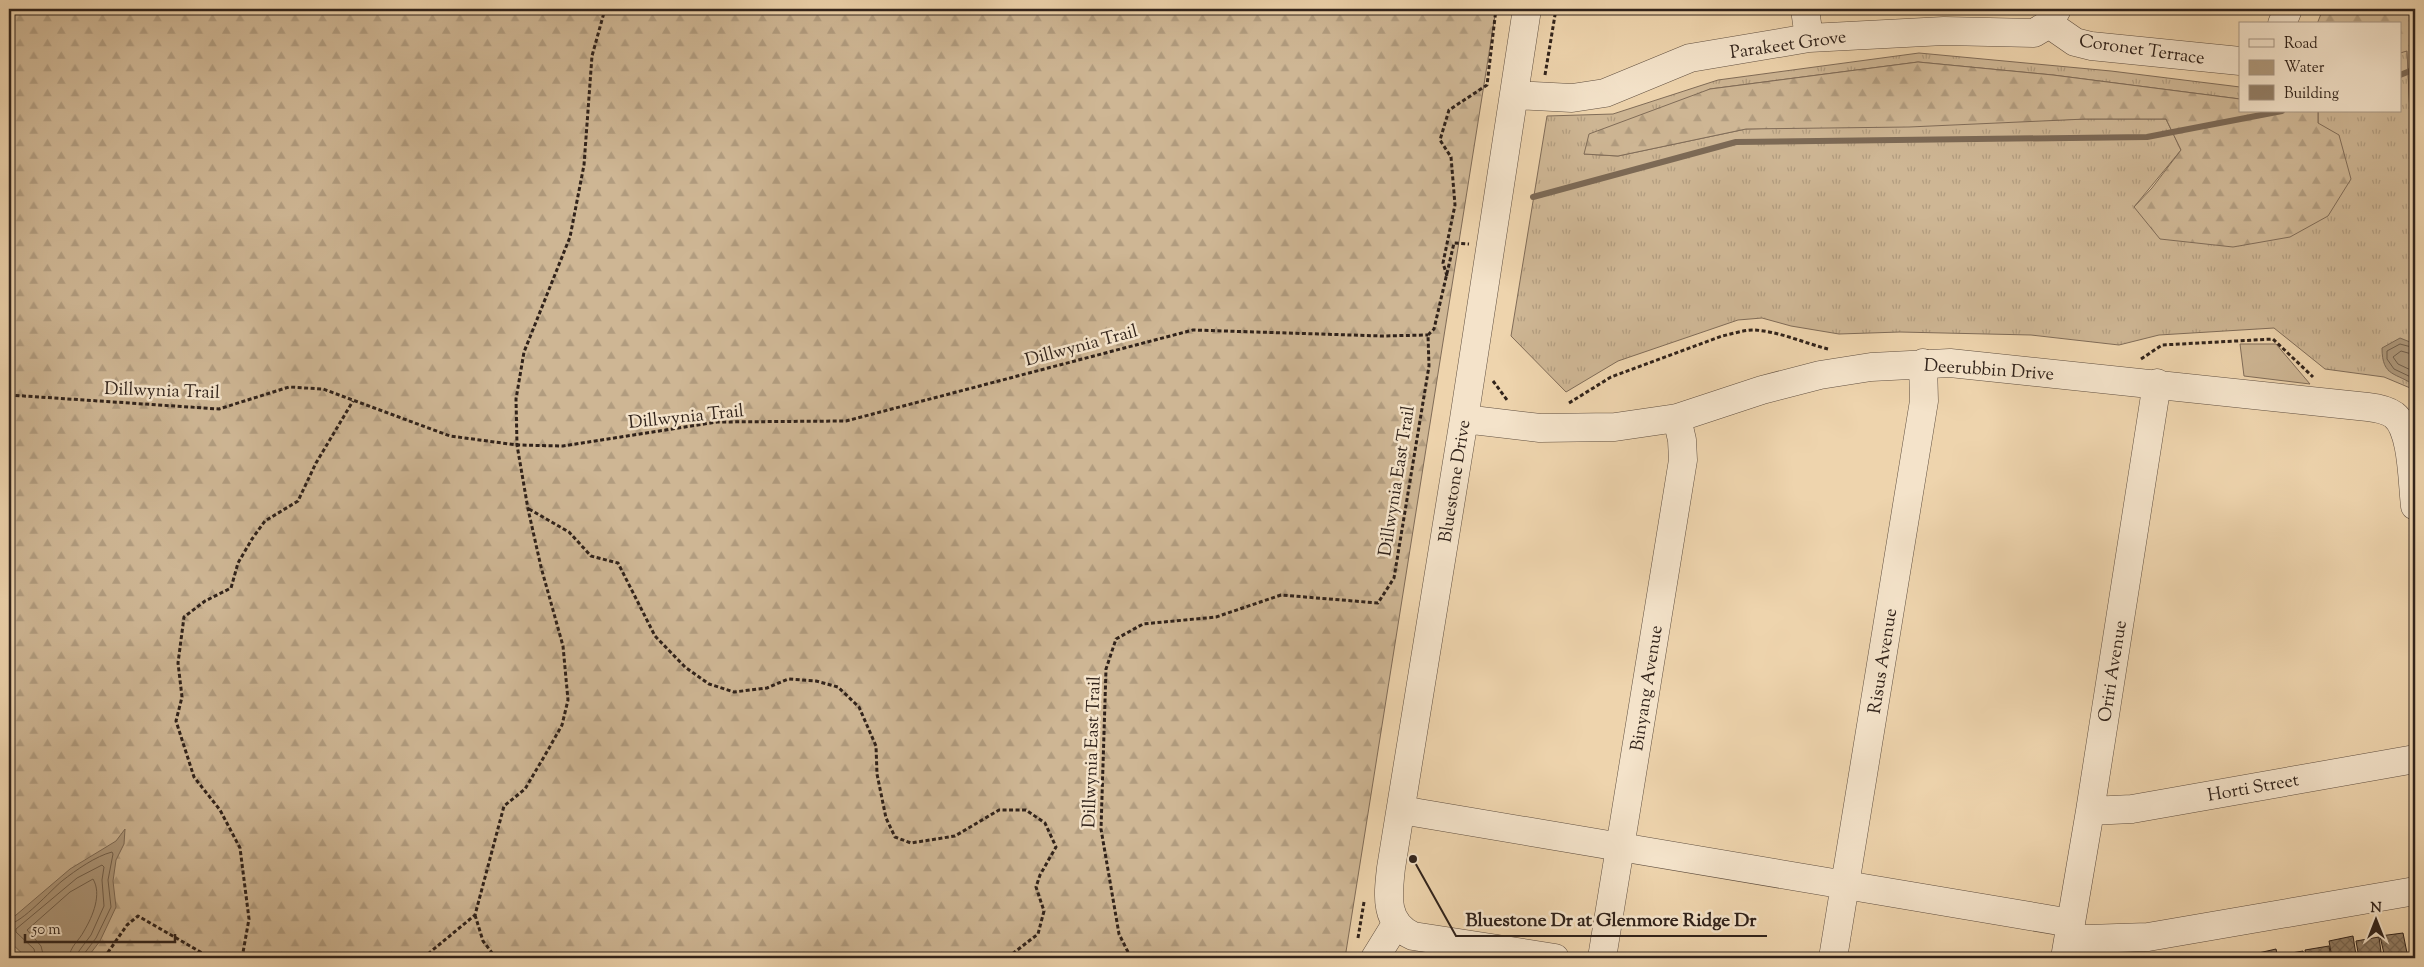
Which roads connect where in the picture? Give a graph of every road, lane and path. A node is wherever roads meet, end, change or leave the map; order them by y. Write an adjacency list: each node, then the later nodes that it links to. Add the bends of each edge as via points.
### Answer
1 (605, 9): 22 (path, via 592,56 584,165 570,237 524,352 516,399)
2 (1496, 9): 14 (path, via 1487,84 1449,110 1440,140 1451,157 1455,205 1443,263)
3 (1527, 9): 11 (street, Bluestone Drive)
4 (1556, 9): 12 (path)
5 (1805, 9): 9 (street)
6 (2288, 9): 8 (street)
7 (2053, 16): 9 (street, Parakeet Grove, via 2034,33 2024,34 1944,31); 10 (street, Coronet Terrace, via 2075,42 2091,46)
8 (2283, 22)
9 (1809, 38): 12 (street, Parakeet Grove, via 1690,58 1605,93 1572,98)
10 (2239, 62)
11 (1514, 94): 12 (street, Parakeet Grove); 13 (street, Bluestone Drive)
12 (1543, 96)
13 (1490, 246): 14 (path, via 1454,243); 21 (street, Bluestone Drive)
14 (1447, 276): 15 (path, via 1434,329)
15 (1428, 335): 22 (path, Dillwynia Trail, via 1193,330 846,421 717,422 563,446); 42 (path, Dillwynia East Trail, via 1429,366 1394,578 1378,603 1280,595 1216,617 1143,624 1116,639 1106,669 1101,829 1119,934)
16 (1924, 364): 17 (street, Deerubbin Drive, via 1973,364); 20 (street, Deerubbin Drive, via 1871,367 1820,376 1762,390); 29 (street, Risus Avenue, via 1924,402)
17 (2157, 383): 23 (street, Deerubbin Drive, via 2387,411 2399,420 2406,432); 27 (street, Oriri Avenue)
18 (9, 395): 19 (path, Dillwynia Trail, via 219,409 289,387 323,389)
19 (353, 402): 22 (path, Dillwynia Trail, via 450,436); 38 (path, via 316,463 298,501 265,521 238,563 232,588 205,601 184,617 180,637 178,663 182,697 176,721 194,777 220,810 240,848 249,919)
20 (1677, 418): 21 (street, Deerubbin Drive, via 1588,428 1540,428); 28 (street, Binyang Avenue, via 1683,460)
21 (1464, 419): 26 (street, Bluestone Drive)
22 (517, 445): 24 (path)
23 (2415, 506)
24 (528, 509): 31 (path, via 563,646 568,700 562,725 548,750 525,788 504,806); 41 (path, via 569,532 591,556 618,563 655,636 685,667 709,684 734,692 768,688 788,679 838,687 859,707 876,746 877,774 886,818 895,837 911,843 955,836 999,810 1026,810 1046,823 1056,847 1036,887 1044,911 1038,934)
25 (2415, 759): 27 (street, Horti Street, via 2132,808)
26 (1401, 810): 28 (street); 32 (street, Bluestone Drive, via 1389,903)
27 (2090, 811): 33 (street, Oriri Avenue)
28 (1619, 846): 29 (street); 45 (street, Binyang Avenue)
29 (1845, 885): 33 (street); 46 (street, Risus Avenue)
30 (2415, 891): 33 (street, via 2148,937)
31 (475, 915): 39 (path); 40 (path, via 483,941)
32 (1396, 924): 43 (street); 44 (street, via 1413,936)
33 (2068, 939)
34 (9, 956): 35 (path)
35 (12, 958)
36 (104, 958): 37 (path, via 127,925 138,916)
37 (211, 958)
38 (242, 958)
39 (423, 958)
40 (496, 958)
41 (1007, 958)
42 (1130, 958)
43 (1376, 958)
44 (1555, 958)
45 (1602, 958)
46 (1833, 958)

